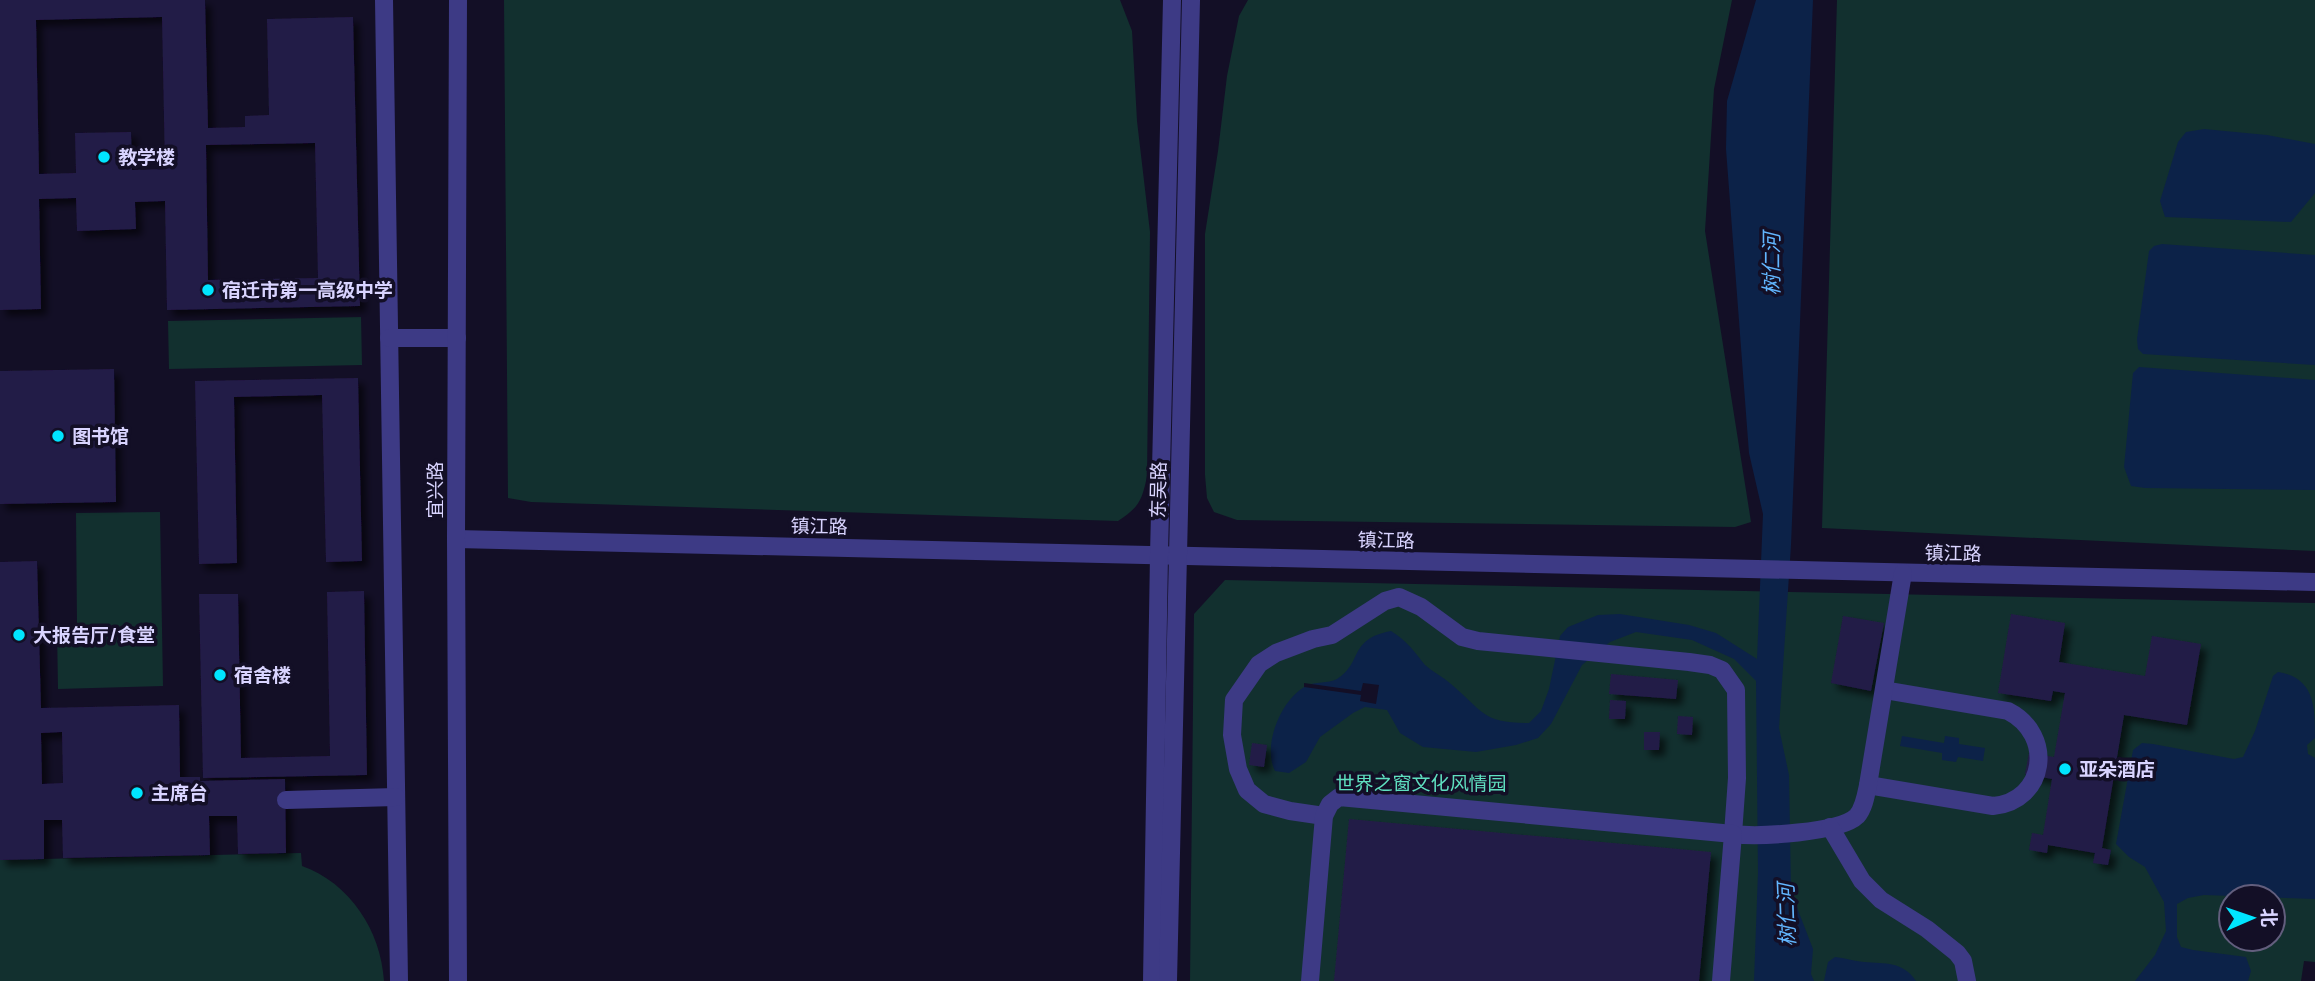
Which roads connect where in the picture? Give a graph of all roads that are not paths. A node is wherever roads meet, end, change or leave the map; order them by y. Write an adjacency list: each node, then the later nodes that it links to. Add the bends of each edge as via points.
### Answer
1 (384, 0): 9 (street)
2 (458, 0): 10 (street, 宜兴路)
3 (1158, 0): 7 (street)
4 (1172, 0): 7 (street, 东吴路)
5 (1191, 0): 8 (street, 东吴路)
6 (1205, 0): 8 (street)
7 (1171, 41): 12 (street, 东吴路)
8 (1190, 41): 13 (street, 东吴路)
9 (389, 338): 10 (street); 18 (street)
10 (457, 338): 11 (street, 宜兴路)
11 (456, 539): 12 (street, 镇江路); 24 (street, 宜兴路)
12 (1159, 555): 13 (street, 镇江路); 25 (street, 东吴路)
13 (1178, 556): 14 (street, 镇江路); 26 (street, 东吴路)
14 (1903, 573): 15 (street, 镇江路); 16 (street)
15 (2315, 582)
16 (1884, 690): 17 (street); 17 (street, via 2008,711 2031,728 2038,743 2038,765 2032,784 2007,805)
17 (1868, 785): 21 (street, via 1858,815)
18 (396, 797): 19 (street); 23 (street)
19 (286, 800)
20 (1324, 816): 22 (street, via 1339,797); 22 (street, via 1264,804 1247,790 1232,735 1234,700 1259,664 1276,653 1332,635 1399,597 1462,637 1722,670 1736,690); 27 (street)
21 (1823, 828): 22 (street); 29 (street, via 1881,900 1957,953)
22 (1741, 835): 28 (street)
23 (398, 981)
24 (458, 981)
25 (1152, 981)
26 (1168, 981)
27 (1310, 981)
28 (1721, 981)
29 (1966, 981)

